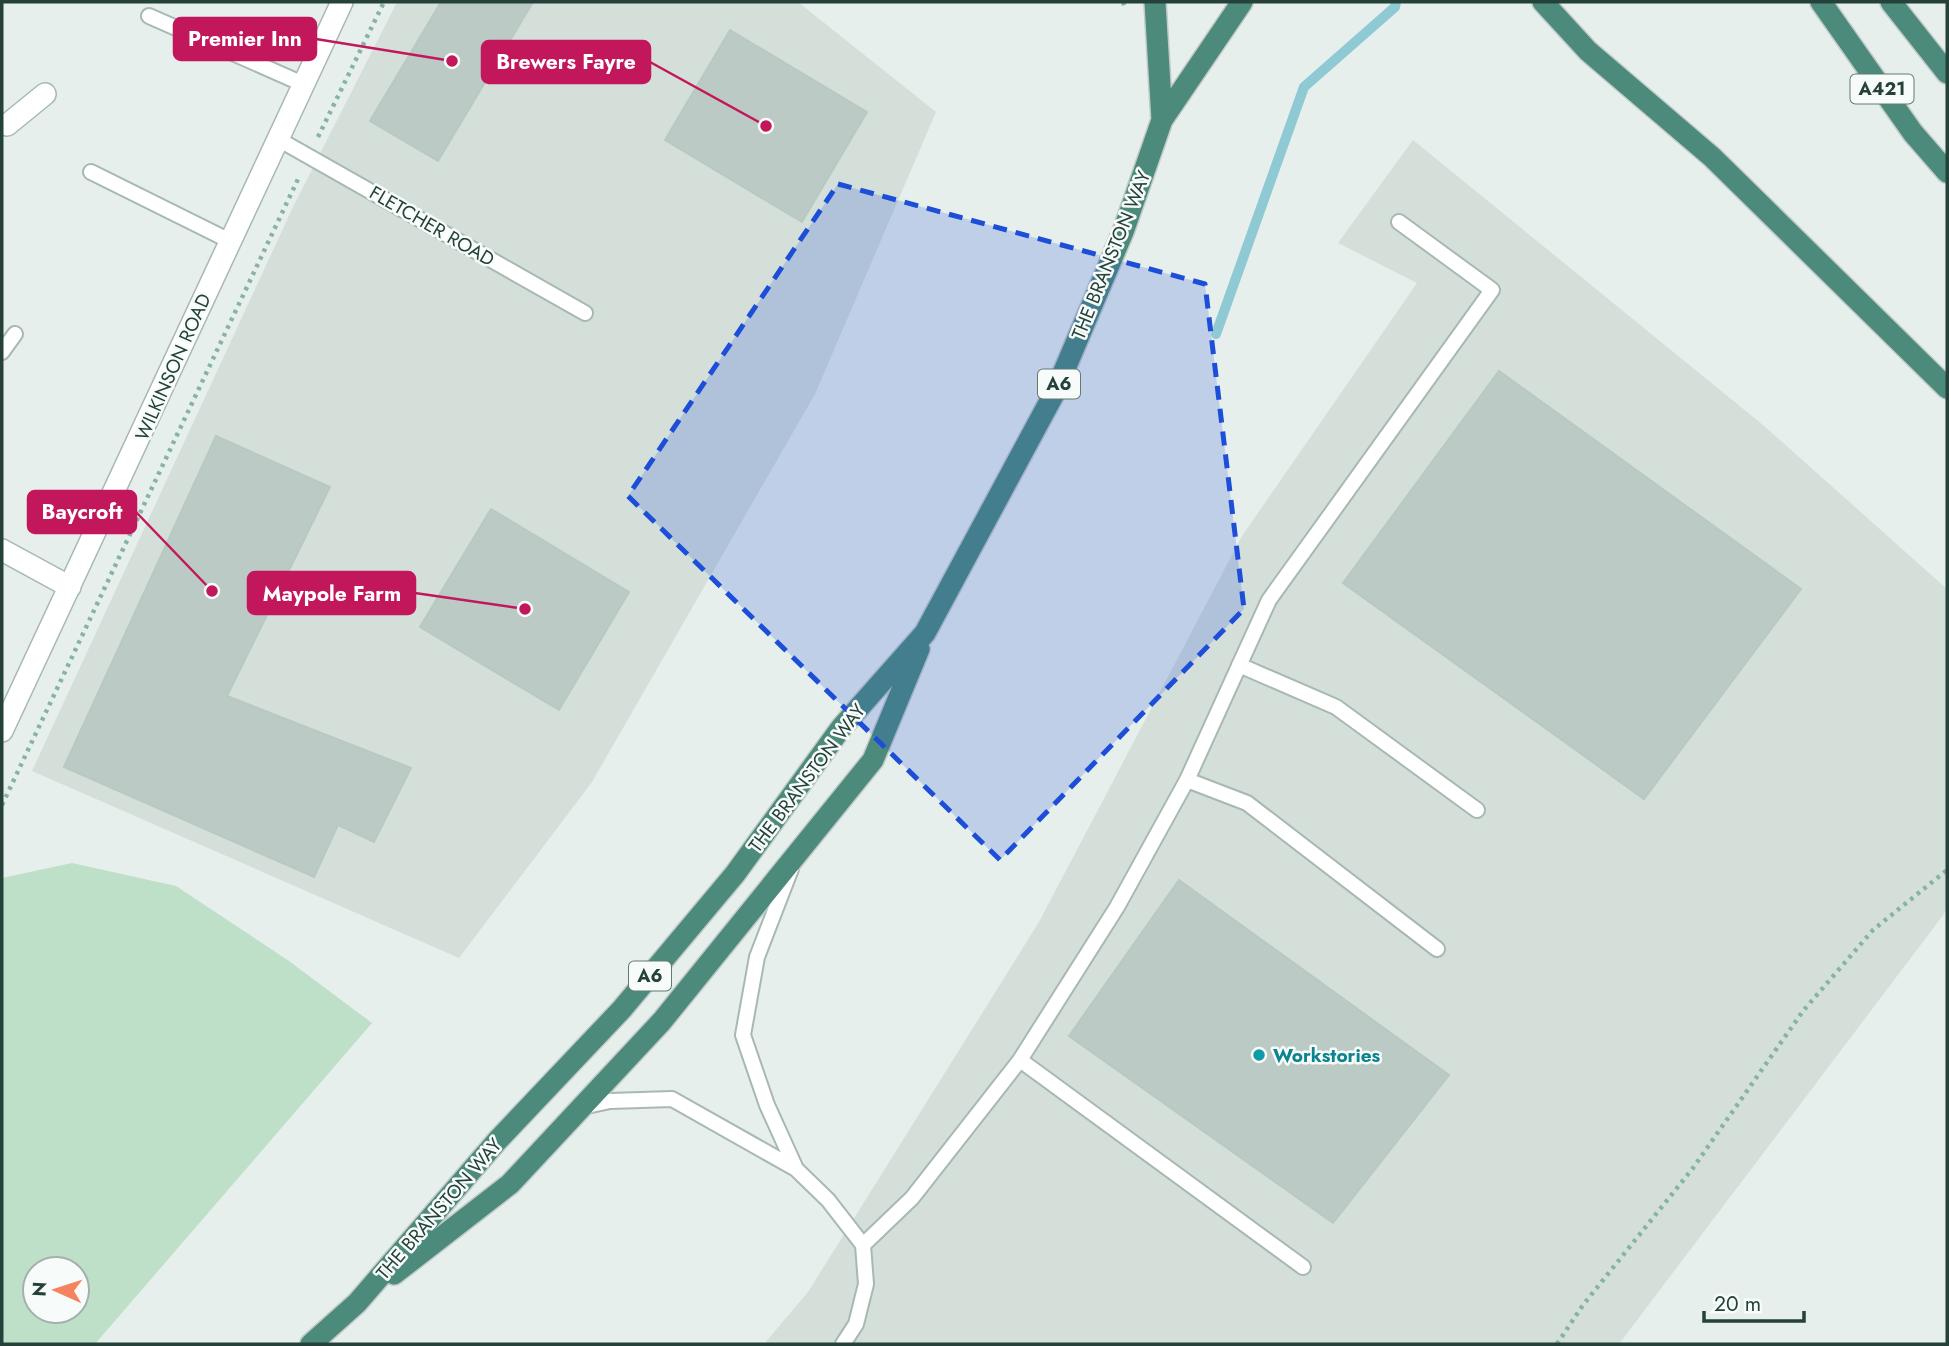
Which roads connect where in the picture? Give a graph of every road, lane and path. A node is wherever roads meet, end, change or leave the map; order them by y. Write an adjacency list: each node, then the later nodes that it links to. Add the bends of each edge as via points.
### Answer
1 (342, 2): 10 (street, WILKINSON ROAD)
2 (384, 2): 15 (path)
3 (1156, 2): 12 (highway, THE BRANSTON WAY / A6)
4 (1242, 2): 12 (highway, THE BRANSTON WAY / A6)
5 (1543, 2): 23 (highway, via 1588,51 1712,157)
6 (1821, 2): 17 (highway, A421, via 1913,133)
7 (1891, 2): 9 (highway, A421)
8 (149, 16): 10 (lane)
9 (1947, 73)
10 (303, 84): 14 (street, WILKINSON ROAD)
11 (45, 94): 13 (street)
12 (1162, 120): 26 (highway, THE BRANSTON WAY / A6, via 1123,232 1056,390)
13 (3, 124)
14 (278, 139): 15 (lane, FLETCHER ROAD); 19 (street, WILKINSON ROAD)
15 (309, 156): 20 (lane, FLETCHER ROAD); 30 (path)
16 (91, 172): 19 (lane)
17 (1947, 172)
18 (1399, 222): 27 (lane, via 1492,290 1269,600)
19 (230, 241): 25 (street, WILKINSON ROAD)
20 (585, 313)
21 (15, 334): 22 (lane)
22 (2, 352)
23 (1947, 388)
24 (2, 550): 25 (street)
25 (70, 587): 28 (street, WILKINSON ROAD)
26 (925, 633): 32 (highway, via 873,760); 40 (highway, THE BRANSTON WAY / A6, via 841,728 734,874 622,1009 497,1141)
27 (1239, 665): 29 (lane); 31 (lane, via 1336,707)
28 (2, 731)
29 (1187, 780): 34 (lane, via 1247,803); 35 (lane, via 1117,907)
30 (2, 805)
31 (1477, 810)
32 (795, 858): 36 (highway, via 662,1021); 37 (lane, via 757,957 743,1035)
33 (1947, 870): 43 (path, via 1873,930 1803,1011 1693,1168)
34 (1437, 948)
35 (1020, 1060): 38 (lane, via 912,1198); 39 (lane)
36 (581, 1108): 37 (lane, via 610,1101 672,1099); 40 (highway, via 510,1184)
37 (796, 1169): 38 (lane, via 828,1200)
38 (863, 1245): 42 (lane, via 866,1284 856,1324)
39 (1303, 1267)
40 (357, 1303): 41 (highway, THE BRANSTON WAY / A6)
41 (311, 1344)
42 (844, 1344)
43 (1557, 1344)

